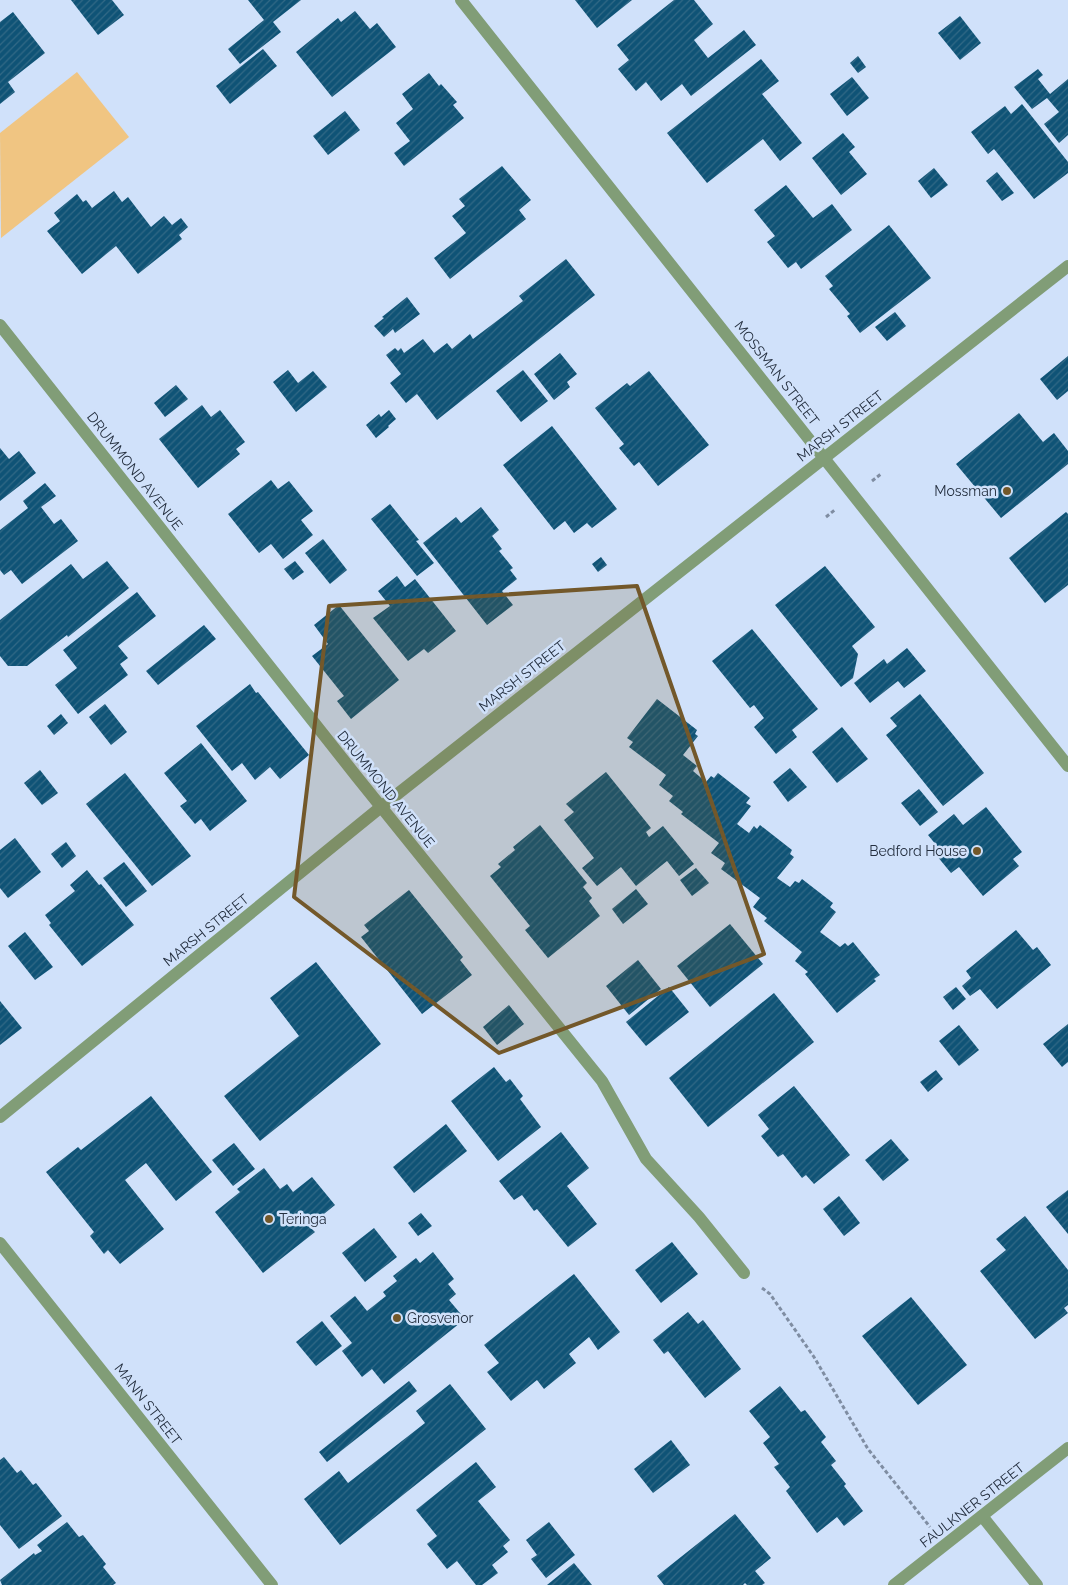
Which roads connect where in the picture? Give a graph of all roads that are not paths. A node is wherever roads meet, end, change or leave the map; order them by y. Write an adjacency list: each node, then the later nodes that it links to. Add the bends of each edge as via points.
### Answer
1 (461, 0): 4 (street, MOSSMAN STREET)
2 (1068, 266): 4 (street, MARSH STREET)
3 (0, 325): 6 (street, DRUMMOND AVENUE)
4 (824, 458): 5 (street, MOSSMAN STREET); 6 (street, MARSH STREET)
5 (1068, 766)
6 (381, 807): 7 (street, MARSH STREET); 9 (street, DRUMMOND AVENUE, via 602,1081 646,1159)
7 (0, 1117)
8 (0, 1243): 12 (street, MANN STREET)
9 (744, 1273)
10 (1068, 1448): 11 (street, FAULKNER STREET)
11 (982, 1516): 13 (street, FAULKNER STREET); 14 (street)
12 (272, 1585)
13 (894, 1585)
14 (1037, 1585)

